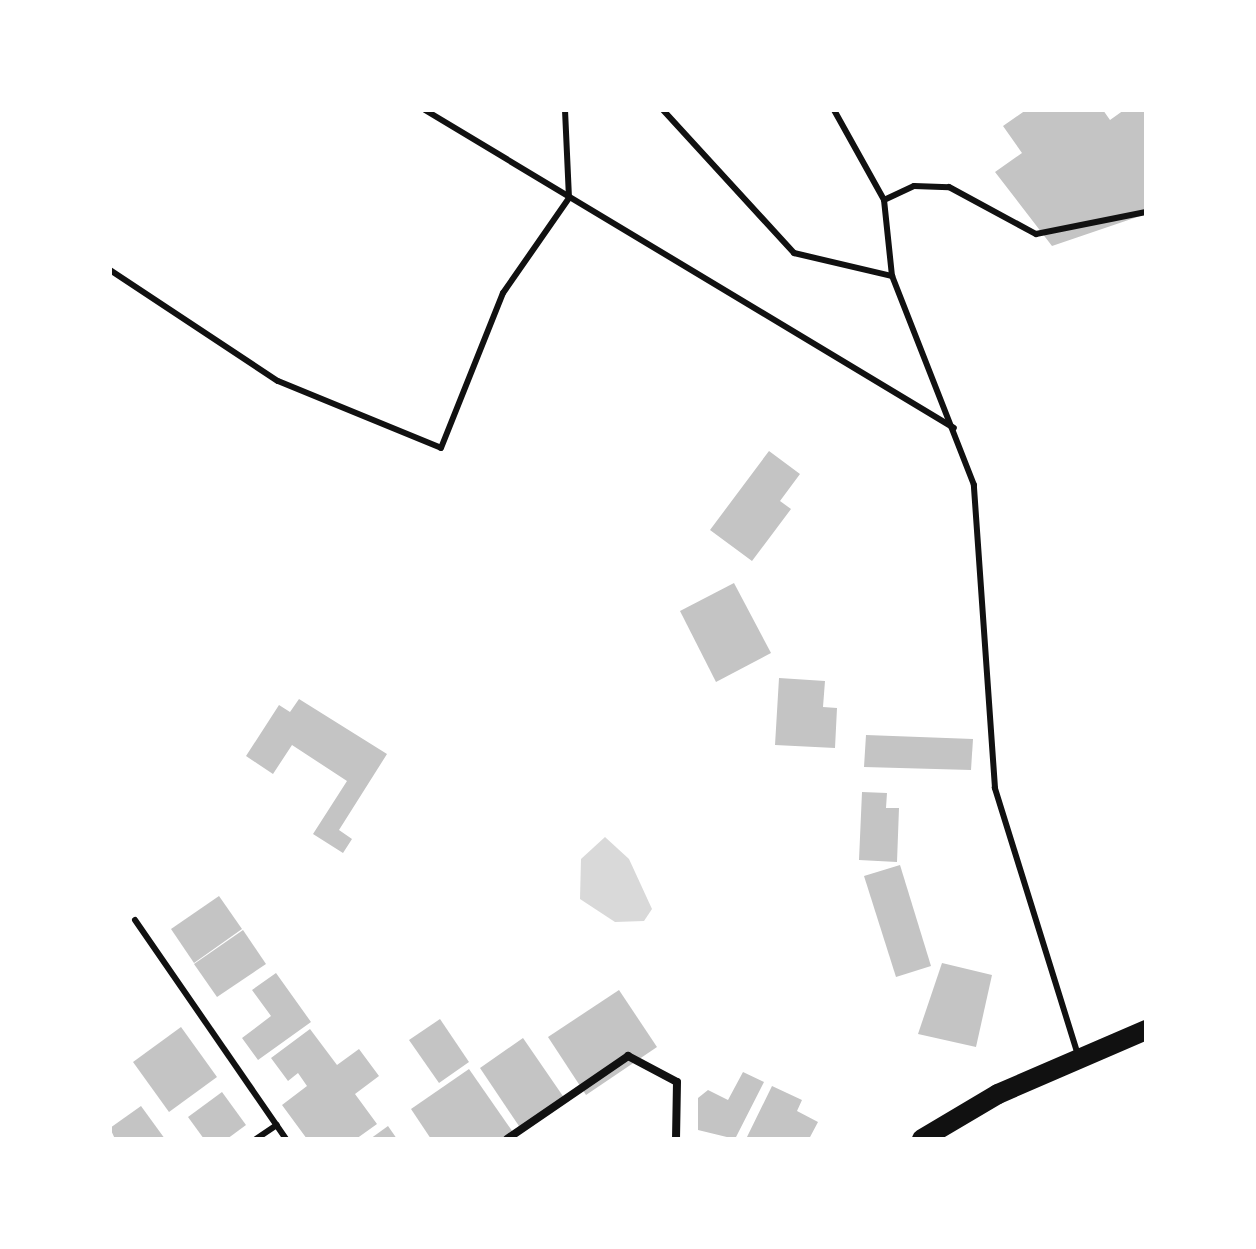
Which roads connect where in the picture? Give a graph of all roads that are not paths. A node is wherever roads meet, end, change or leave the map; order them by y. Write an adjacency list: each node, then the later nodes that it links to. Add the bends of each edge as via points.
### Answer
1 (425, 110): 5 (lane)
2 (565, 110): 5 (lane)
3 (663, 110): 9 (lane, via 794,253)
4 (834, 110): 6 (lane)
5 (569, 198): 8 (lane, via 503,293 441,448 278,381); 10 (lane)
6 (884, 200): 7 (lane, via 914,186 949,187 1036,234); 9 (lane)
7 (1146, 212)
8 (110, 270)
9 (892, 276): 10 (lane)
10 (954, 428): 13 (lane, via 974,485 995,788)
11 (135, 920): 14 (lane)
12 (1146, 1030): 13 (main road)
13 (1078, 1055): 19 (main road)
14 (277, 1125): 15 (lane); 16 (lane)
15 (256, 1139)
16 (286, 1139)
17 (507, 1139): 18 (street, via 628,1056 677,1082)
18 (676, 1139)
19 (922, 1139)

